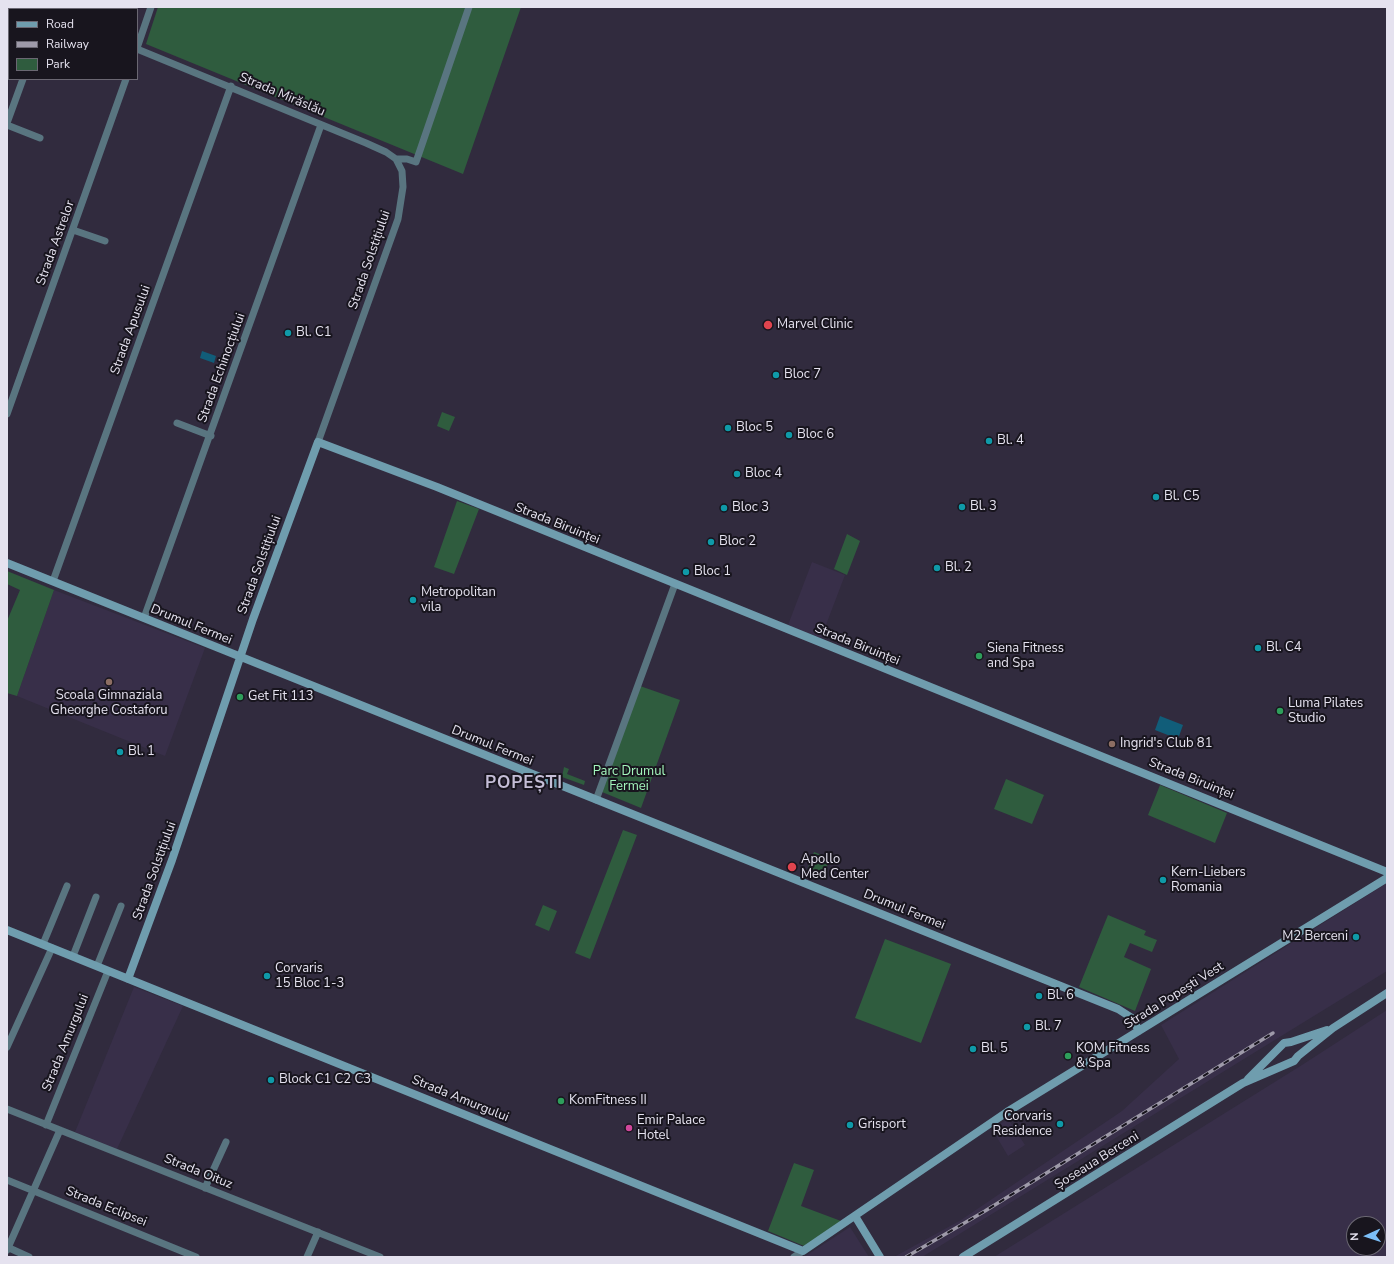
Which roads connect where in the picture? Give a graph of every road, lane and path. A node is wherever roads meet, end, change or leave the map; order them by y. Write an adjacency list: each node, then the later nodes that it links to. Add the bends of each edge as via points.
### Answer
1 (151, 7): 3 (street)
2 (469, 7): 11 (street, Strada Mirăslău, via 416,162)
3 (138, 46)
4 (138, 49): 7 (street, Strada Mirăslău)
5 (23, 80): 8 (street)
6 (126, 80): 12 (street, Strada Astrelor)
7 (231, 86): 9 (street, Strada Mirăslău); 19 (street, Strada Apusului)
8 (7, 124): 10 (street)
9 (321, 125): 11 (street, Strada Mirăslău, via 366,143); 16 (street, Strada Echinocțiului)
10 (40, 138)
11 (396, 159): 17 (street, Strada Solstițiului, via 402,171 403,187 398,220)
12 (74, 230): 13 (street); 14 (street, Strada Astrelor)
13 (105, 241)
14 (7, 414)
15 (177, 422): 16 (street)
16 (211, 436): 21 (street, Strada Echinocțiului)
17 (318, 442): 20 (street, Strada Biruinței); 22 (street, Strada Solstițiului)
18 (7, 563): 19 (street, Drumul Fermei)
19 (53, 581): 21 (street, Drumul Fermei)
20 (675, 584): 23 (street); 24 (street, Strada Biruinței, via 940,694)
21 (144, 618): 22 (street, Drumul Fermei)
22 (241, 658): 23 (street, Drumul Fermei); 35 (street, Strada Solstițiului)
23 (596, 800): 38 (street, Drumul Fermei, via 1118,1009 1132,1018)
24 (1387, 872)
25 (1387, 878): 38 (street, Strada Popești Vest)
26 (67, 886): 30 (street)
27 (96, 897): 32 (street)
28 (121, 906): 33 (street)
29 (7, 930): 30 (street, Strada Amurgului)
30 (43, 944): 31 (street, Strada Amurgului)
31 (52, 948): 32 (street, Strada Amurgului); 40 (street)
32 (73, 956): 33 (street, Strada Amurgului)
33 (97, 966): 34 (street, Strada Amurgului)
34 (108, 971): 35 (street, Strada Amurgului); 46 (street, Strada Amurgului)
35 (128, 979): 55 (street, Strada Amurgului)
36 (1387, 993): 37 (street, Șoseaua Berceni)
37 (1332, 1028): 39 (street, Șoseaua Berceni); 42 (street, Șoseaua Berceni)
38 (1139, 1031): 52 (street, Strada Popești Vest, via 1007,1112)
39 (1291, 1042): 41 (street, Șoseaua Berceni, via 1280,1045); 42 (street, via 1298,1049)
40 (7, 1048)
41 (1277, 1051): 43 (street, via 1278,1058); 44 (street, Șoseaua Berceni)
42 (1298, 1056): 43 (street, Șoseaua Berceni, via 1294,1062)
43 (1287, 1063): 44 (street, Șoseaua Berceni)
44 (1243, 1083): 62 (street, Șoseaua Berceni)
45 (7, 1109): 46 (street, Strada Oituz)
46 (46, 1125): 47 (street, Strada Oituz)
47 (60, 1130): 50 (street, Strada Oituz); 51 (street)
48 (226, 1142): 50 (street)
49 (7, 1180): 51 (street, Strada Eclipsei)
50 (205, 1188): 53 (street, Strada Oituz)
51 (34, 1191): 54 (street); 57 (street, Strada Eclipsei)
52 (855, 1216): 55 (street, Strada Popești Vest); 61 (street)
53 (318, 1232): 58 (street); 59 (street, Strada Oituz)
54 (7, 1249): 56 (street)
55 (803, 1250): 60 (street)
56 (30, 1257)
57 (196, 1257)
58 (307, 1257)
59 (380, 1257)
60 (794, 1257)
61 (880, 1257)
62 (963, 1257)

